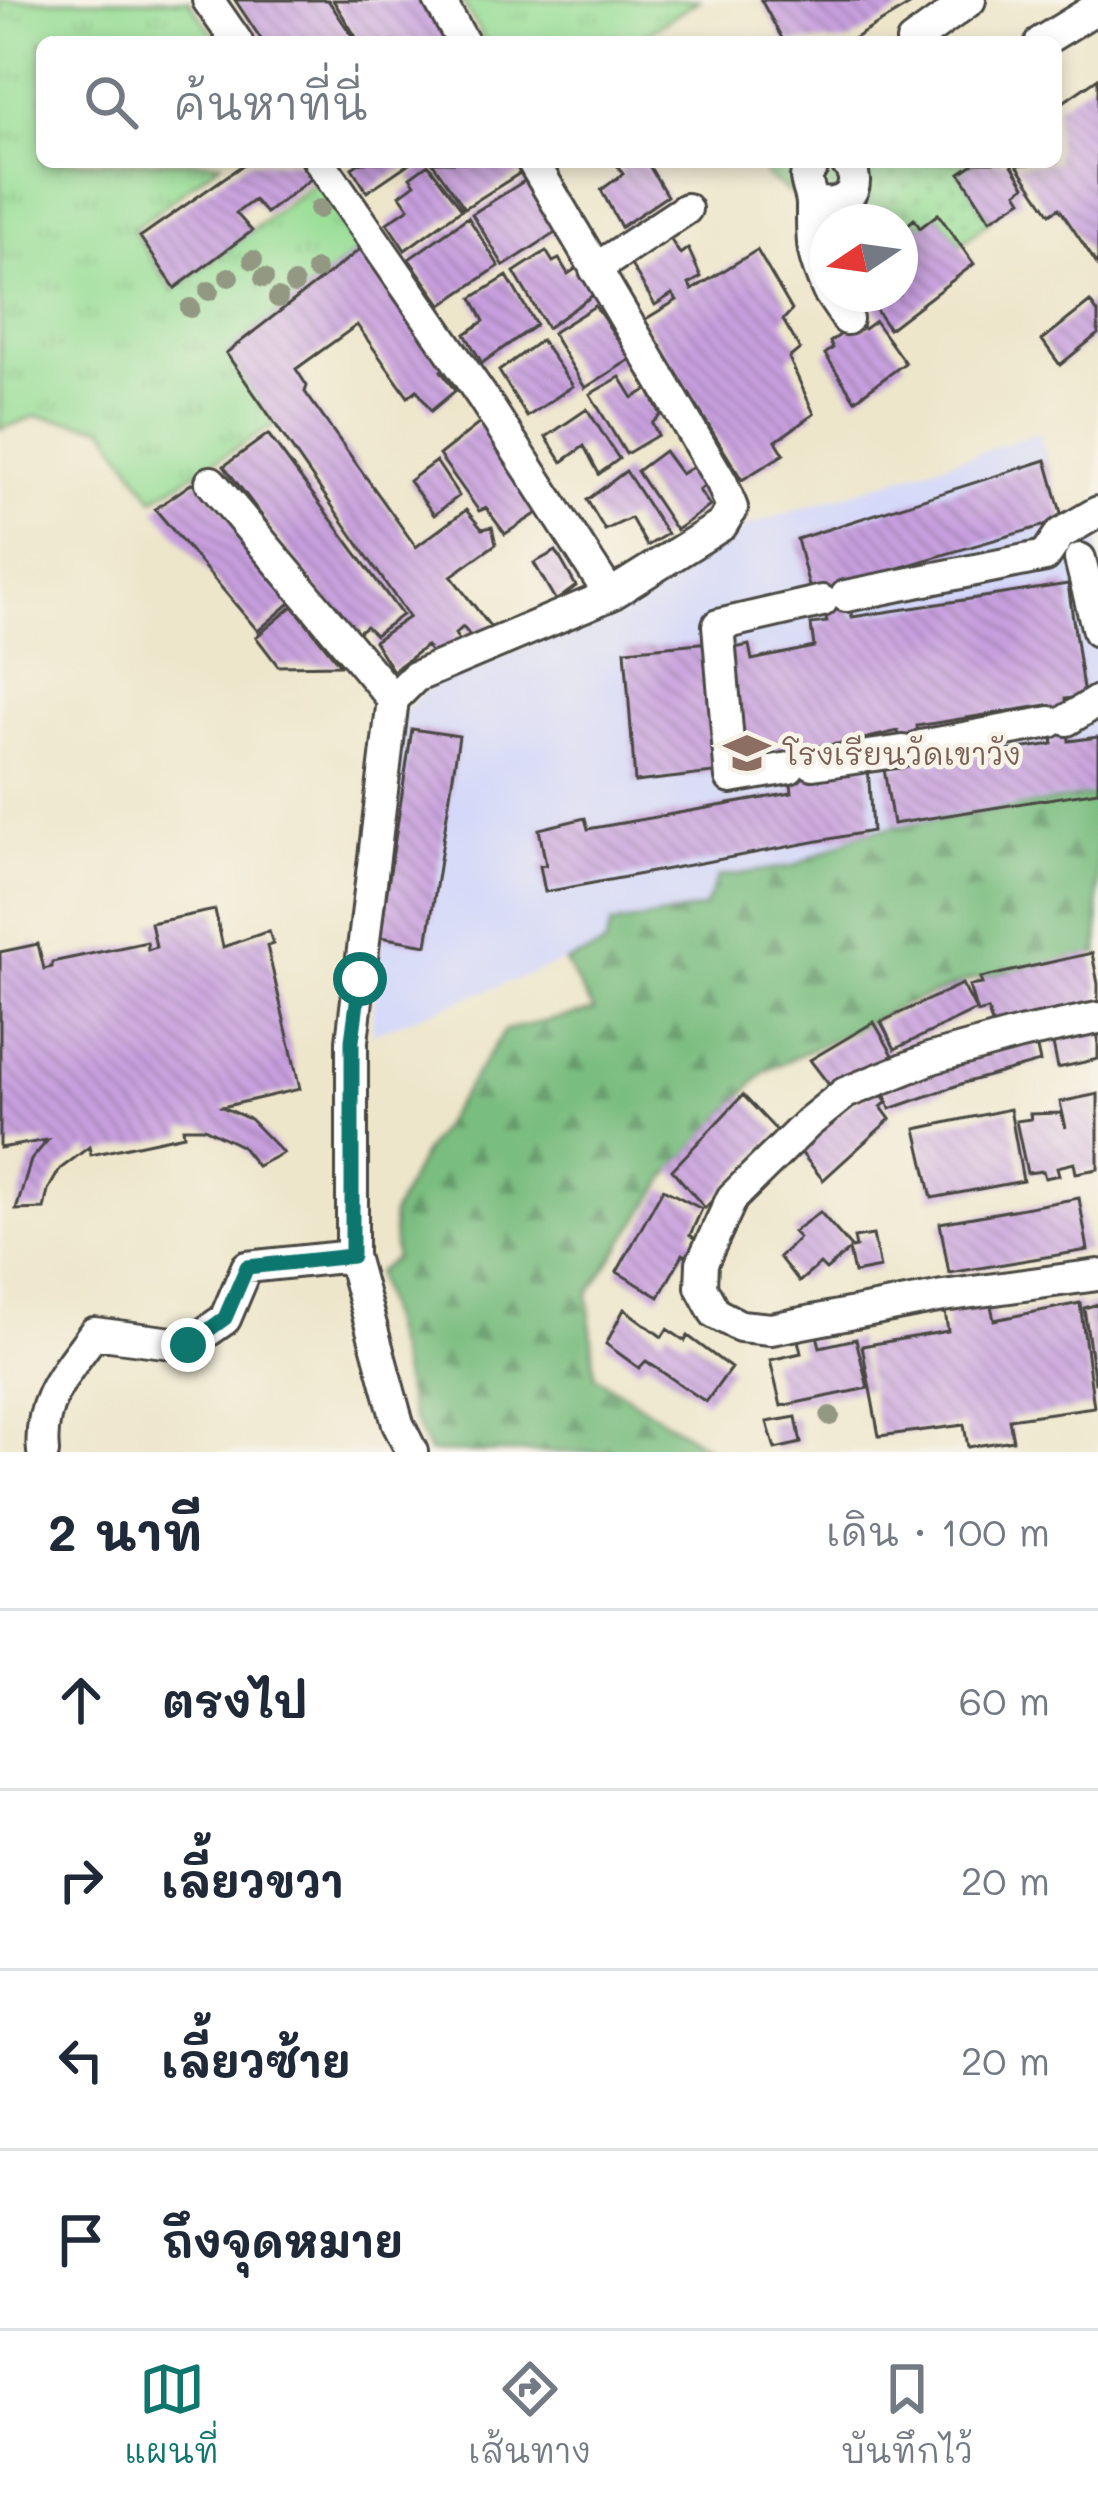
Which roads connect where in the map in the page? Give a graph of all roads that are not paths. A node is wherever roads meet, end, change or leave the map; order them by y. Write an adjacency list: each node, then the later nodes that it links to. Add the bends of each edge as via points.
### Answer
1 (208, 0): 5 (street)
2 (439, 0): 6 (street)
3 (970, 0): 7 (street)
4 (1092, 6): 8 (street)
5 (233, 36)
6 (460, 36)
7 (920, 36)
8 (1049, 36)
9 (324, 168): 20 (street)
10 (536, 168): 16 (street)
11 (811, 168): 13 (street)
12 (853, 168): 13 (street, via 843,203)
13 (813, 200): 14 (street)
14 (812, 204)
15 (686, 209): 16 (street)
16 (595, 269): 20 (street, via 733,508 722,526)
17 (212, 482): 22 (street)
18 (1098, 512): 23 (street, via 1060,534 1045,556 718,625 731,778 1059,721)
19 (1080, 559): 21 (street)
20 (610, 596): 22 (street, via 415,677)
21 (1098, 632)
22 (393, 699): 25 (street, via 352,1041)
23 (1098, 701)
24 (1098, 1018): 26 (street, via 932,1058 845,1093 732,1198 702,1263 701,1288 716,1313 771,1329)
25 (352, 1256): 27 (street, via 247,1267 225,1318 188,1345 94,1333 40,1423); 28 (street)
26 (1098, 1275)
27 (43, 1452)
28 (412, 1452)

